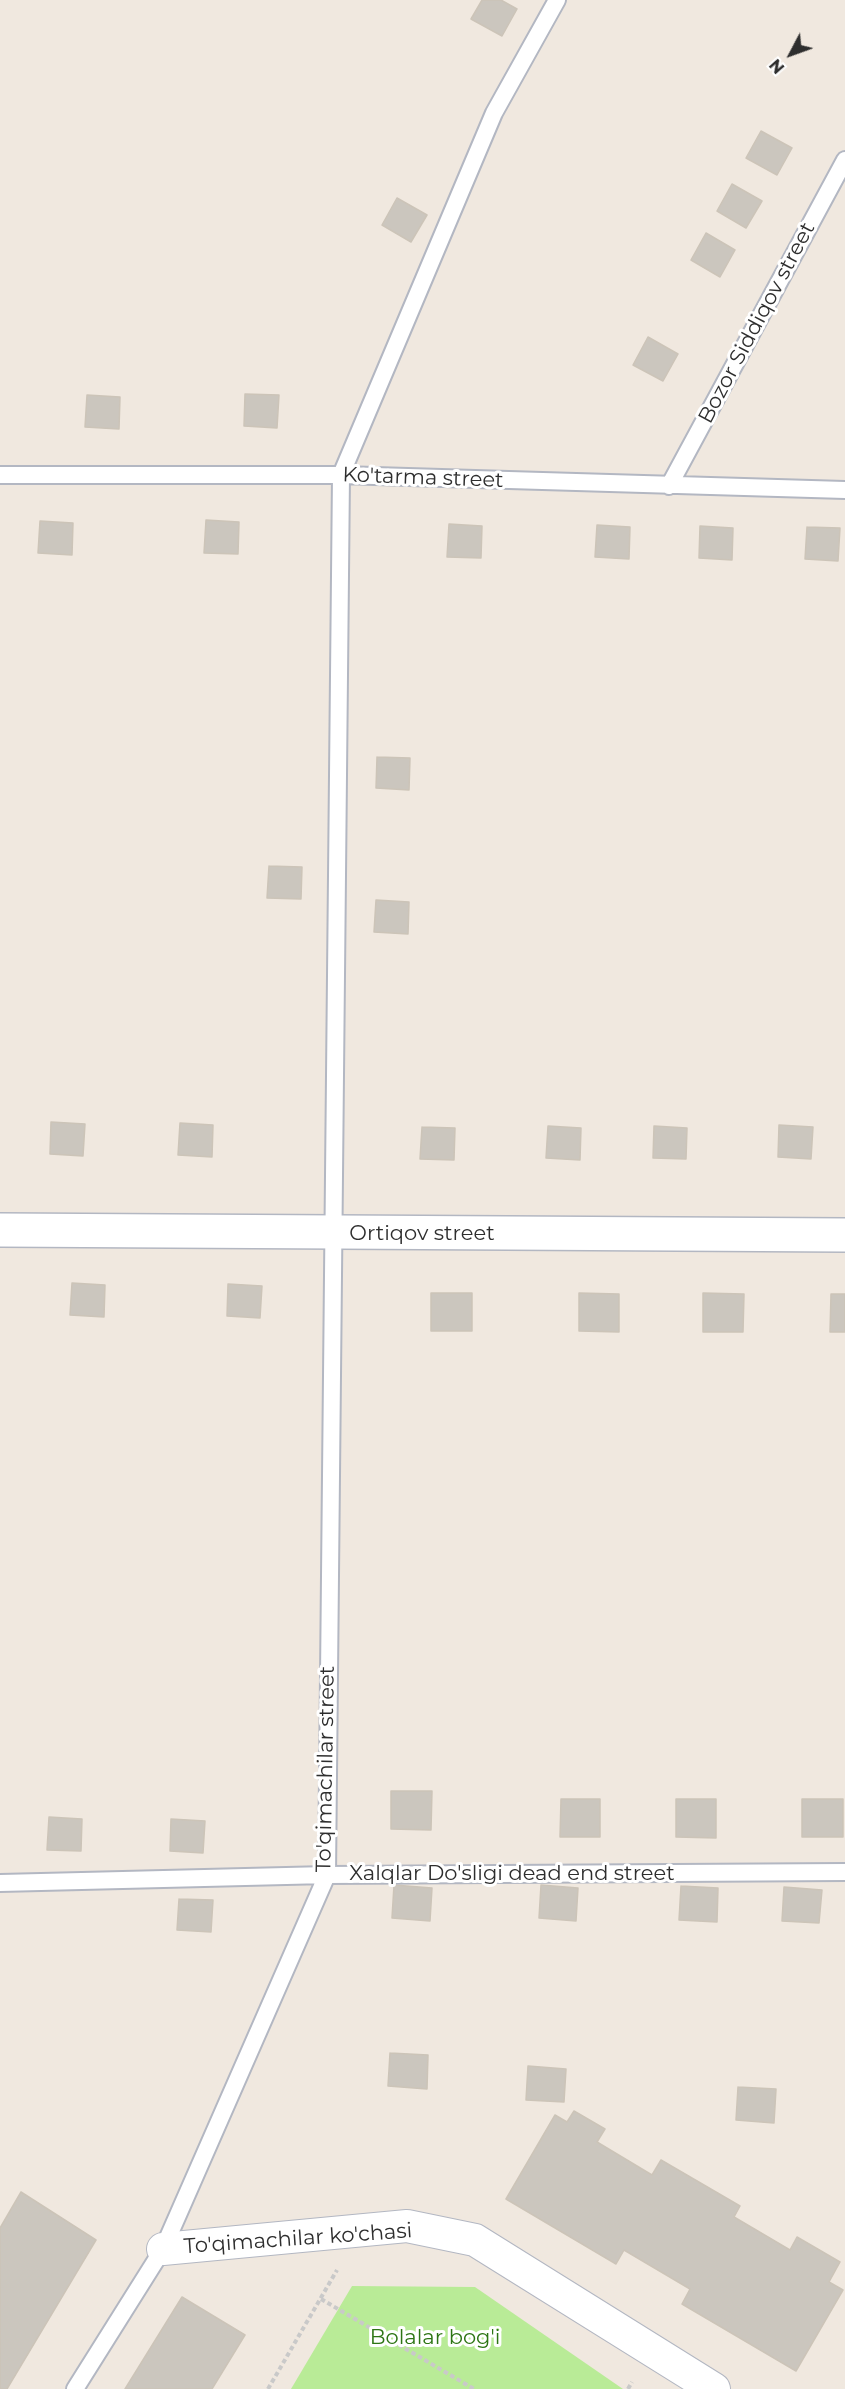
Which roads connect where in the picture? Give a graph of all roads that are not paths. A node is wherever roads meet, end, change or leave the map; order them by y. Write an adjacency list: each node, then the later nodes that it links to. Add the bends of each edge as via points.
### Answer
1 (556, 0): 4 (lane, via 494,113)
2 (845, 160): 5 (lane, Bozor Siddiqov street)
3 (0, 475): 4 (lane, Ko'tarma street)
4 (341, 475): 5 (lane, Ko'tarma street); 8 (lane, To'qimachilar street)
5 (669, 486): 6 (lane, Ko'tarma street)
6 (845, 490)
7 (0, 1230): 8 (street, Ortiqov street)
8 (334, 1233): 9 (street, Ortiqov street); 11 (lane, To'qimachilar street)
9 (845, 1235)
10 (845, 1872): 11 (lane, Xalqlar Do'sligi dead end street)
11 (327, 1875): 12 (lane, Xalqlar Do'sligi dead end street); 13 (lane, To'qimachilar street)
12 (0, 1883)
13 (163, 2249): 14 (lane, To'qimachilar street); 15 (street, To'qimachilar ko'chasi, via 407,2226 476,2240)
14 (75, 2389)
15 (714, 2389)

